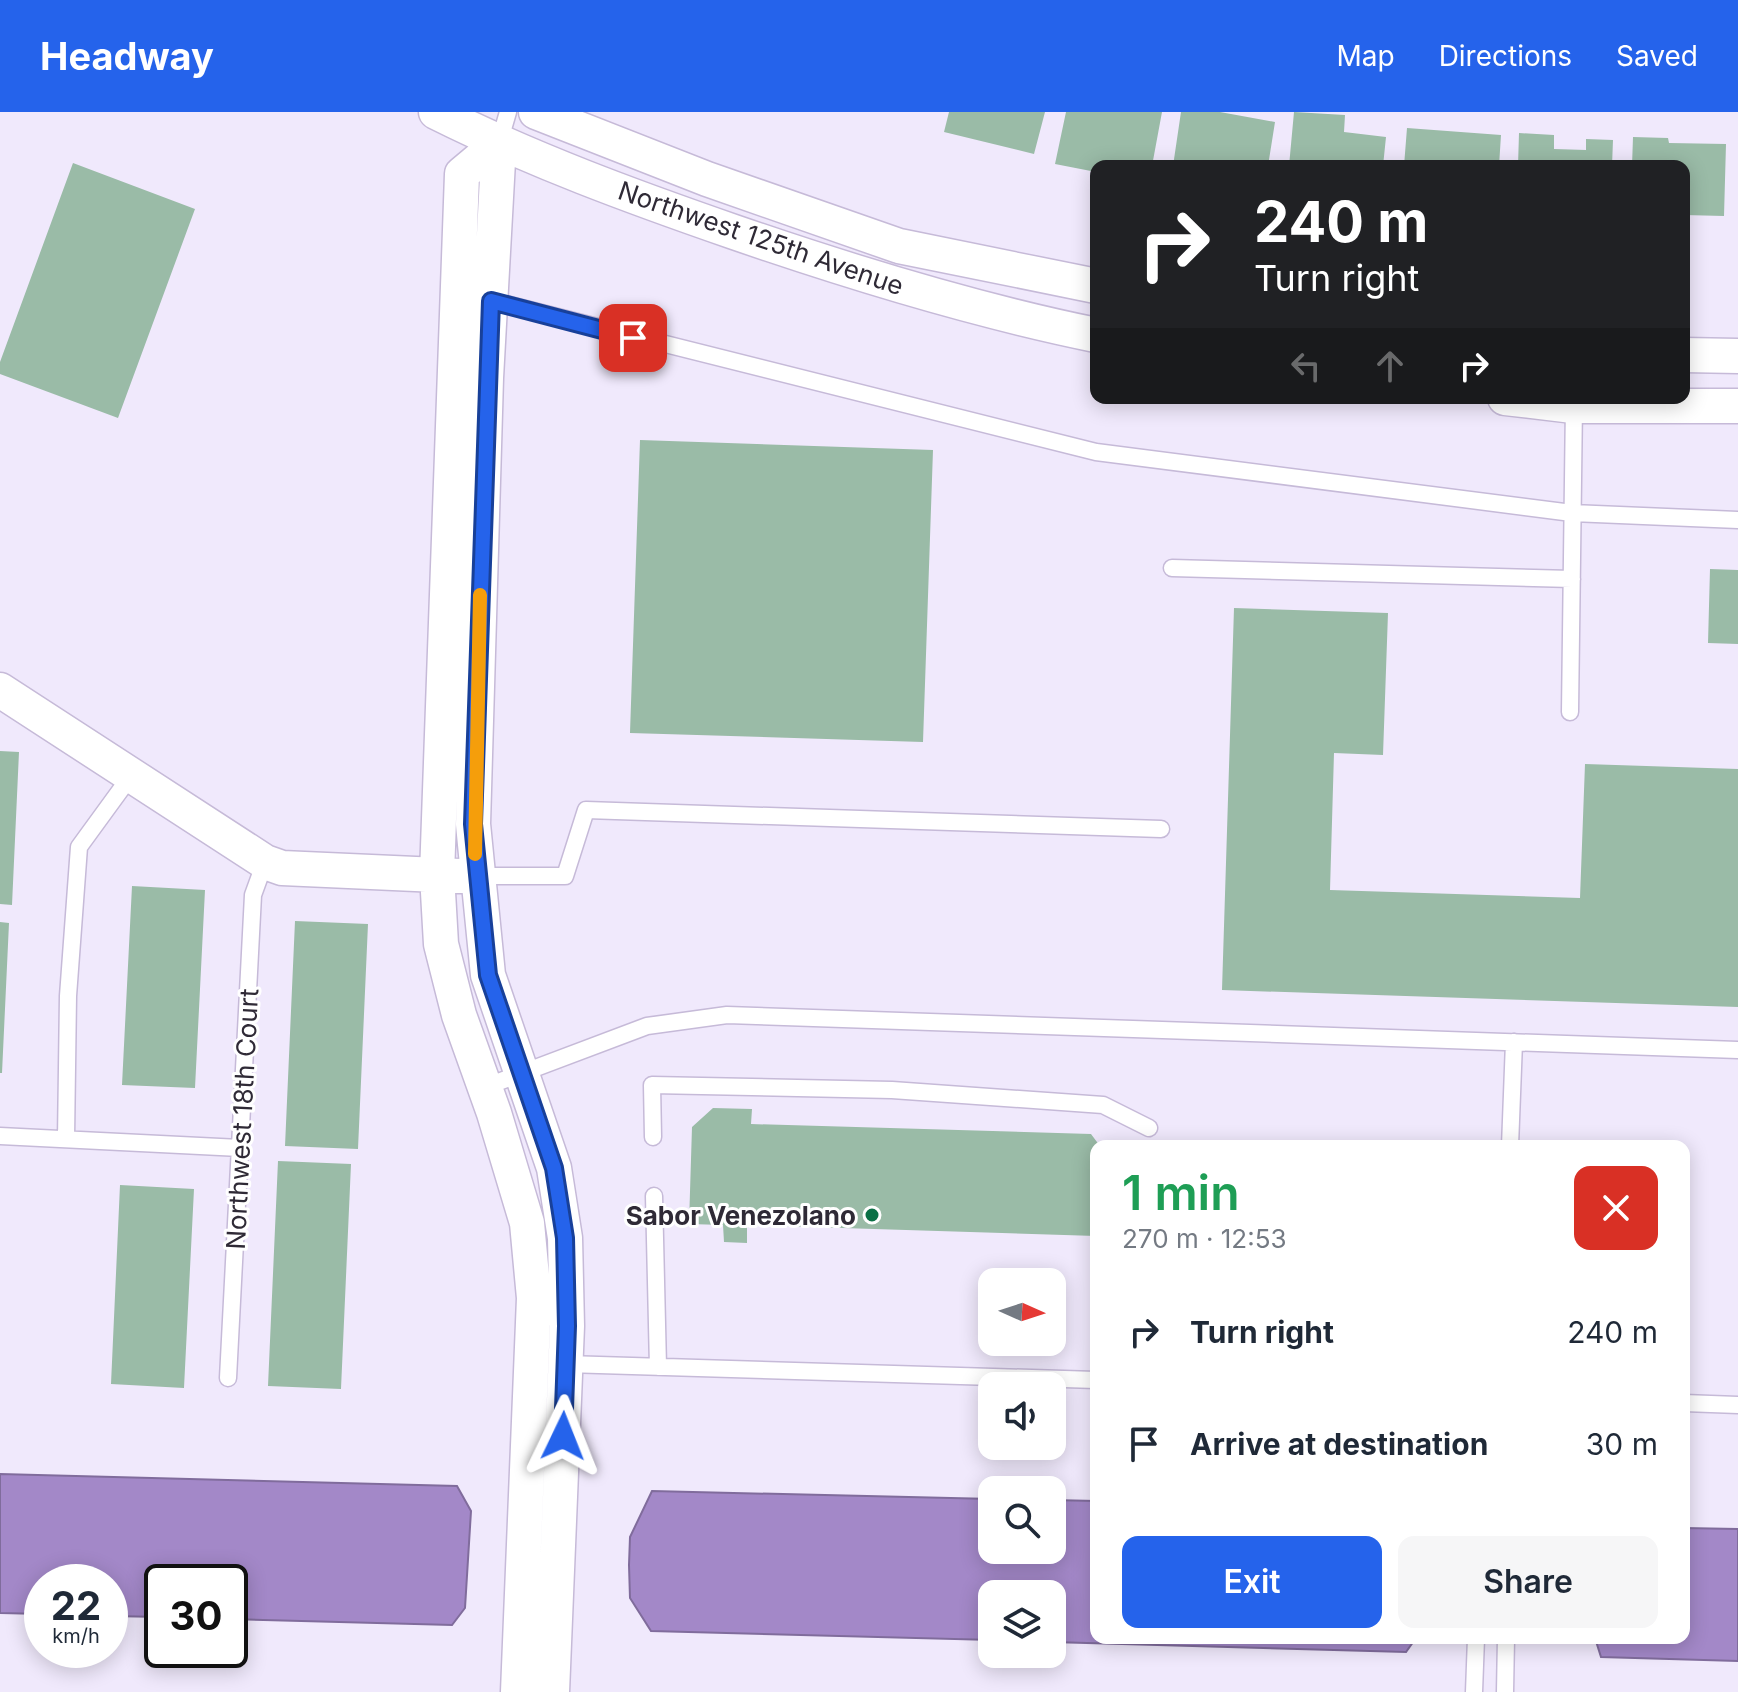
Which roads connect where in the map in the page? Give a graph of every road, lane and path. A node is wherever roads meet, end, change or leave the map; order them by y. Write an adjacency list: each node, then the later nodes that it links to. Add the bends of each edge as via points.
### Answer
1 (436, 112): 3 (street, Northwest 125th Avenue)
2 (536, 112): 4 (street, Northwest 125th Avenue, via 899,246)
3 (504, 128): 5 (street, via 462,174); 6 (street); 7 (street, Northwest 125th Avenue, via 686,215 898,287)
4 (1090, 285)
5 (458, 290): 6 (lane); 22 (street)
6 (491, 301): 13 (lane, via 1096,452); 23 (street, via 473,824)
7 (1090, 334)
8 (1690, 355): 9 (street)
9 (1738, 356)
10 (1574, 404): 13 (lane)
11 (1656, 404): 12 (street)
12 (1738, 406)
13 (1572, 513): 14 (lane); 16 (lane)
14 (1738, 520)
15 (1172, 568): 16 (lane)
16 (1572, 579): 18 (lane)
17 (0, 690): 19 (street)
18 (1570, 712)
19 (130, 777): 21 (street); 31 (lane, via 79,847 68,996)
20 (1161, 829): 23 (lane, via 586,810 565,876)
21 (265, 862): 22 (street, via 282,868); 33 (lane, Northwest 18th Court, via 253,895)
22 (437, 875): 23 (street); 27 (street, via 441,944)
23 (477, 876): 26 (street, via 488,975)
24 (1514, 1042): 25 (lane); 26 (lane, via 727,1015 647,1026); 32 (lane)
25 (1738, 1050)
26 (521, 1072): 27 (lane); 35 (street, via 554,1168 565,1238)
27 (485, 1087): 41 (street, via 527,1223 534,1298)
28 (1149, 1128): 30 (lane, via 1103,1105 892,1090 652,1085)
29 (0, 1136): 31 (lane)
30 (653, 1137)
31 (66, 1139): 33 (lane)
32 (1510, 1140)
33 (240, 1148): 37 (lane, Northwest 18th Court)
34 (654, 1196): 36 (lane)
35 (566, 1364): 36 (lane); 42 (street)
36 (658, 1367): 38 (lane)
37 (228, 1378)
38 (1090, 1380)
39 (1690, 1403): 40 (lane)
40 (1738, 1405)
41 (529, 1434): 42 (street); 45 (street)
42 (563, 1436): 46 (street)
43 (1476, 1644): 47 (lane)
44 (1506, 1644): 48 (lane)
45 (518, 1692)
46 (552, 1692)
47 (1474, 1692)
48 (1505, 1692)

